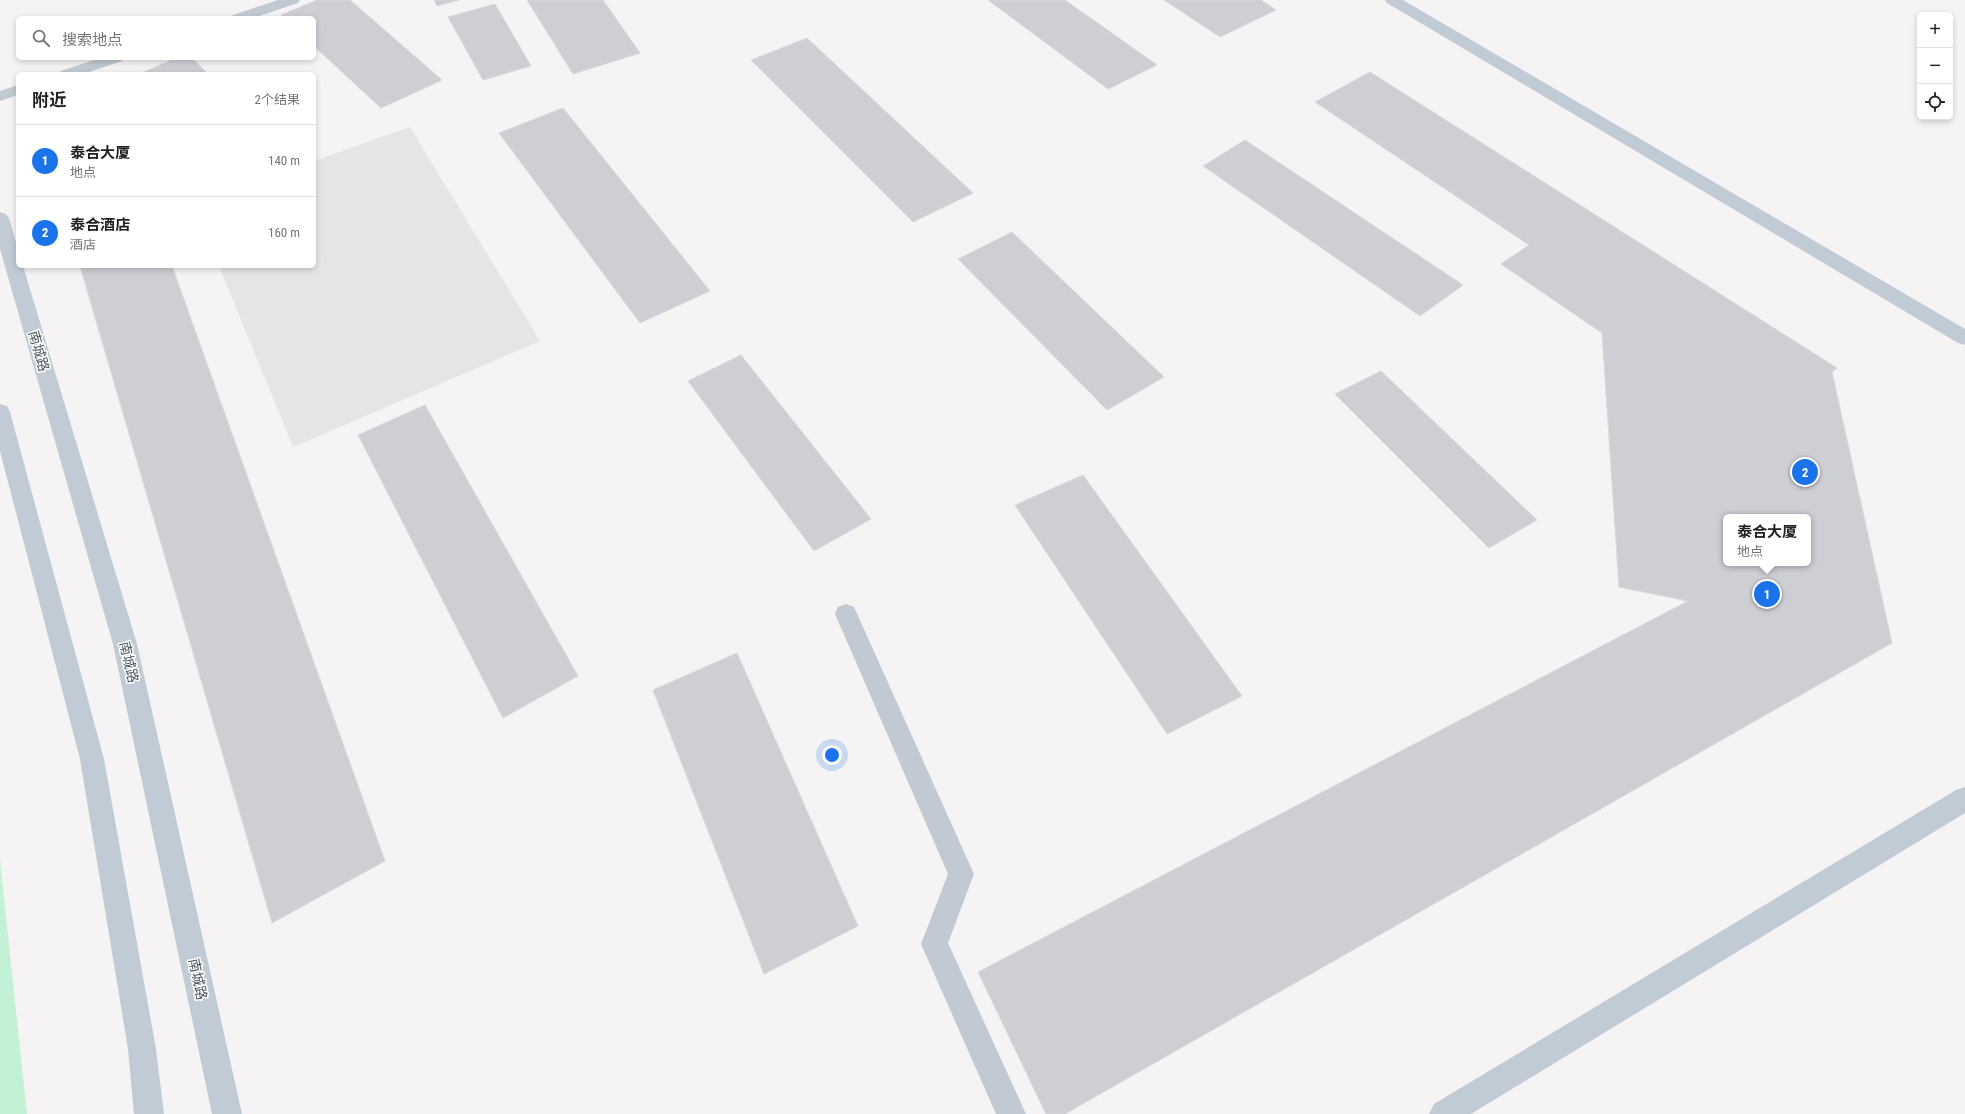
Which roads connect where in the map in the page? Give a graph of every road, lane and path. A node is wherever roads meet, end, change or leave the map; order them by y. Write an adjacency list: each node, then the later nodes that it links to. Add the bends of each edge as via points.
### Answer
1 (292, 0): 3 (street)
2 (1392, 0): 9 (main road)
3 (244, 16)
4 (110, 60): 5 (street)
5 (73, 72)
6 (16, 91): 7 (street)
7 (0, 96)
8 (0, 218): 14 (main road, 南城路, via 126,644)
9 (1965, 338)
10 (0, 412): 13 (main road, via 92,759 142,1050)
11 (846, 614): 15 (street, via 961,874 934,944)
12 (1965, 798): 16 (main road)
13 (149, 1114)
14 (227, 1114)
15 (1011, 1114)
16 (1444, 1114)

